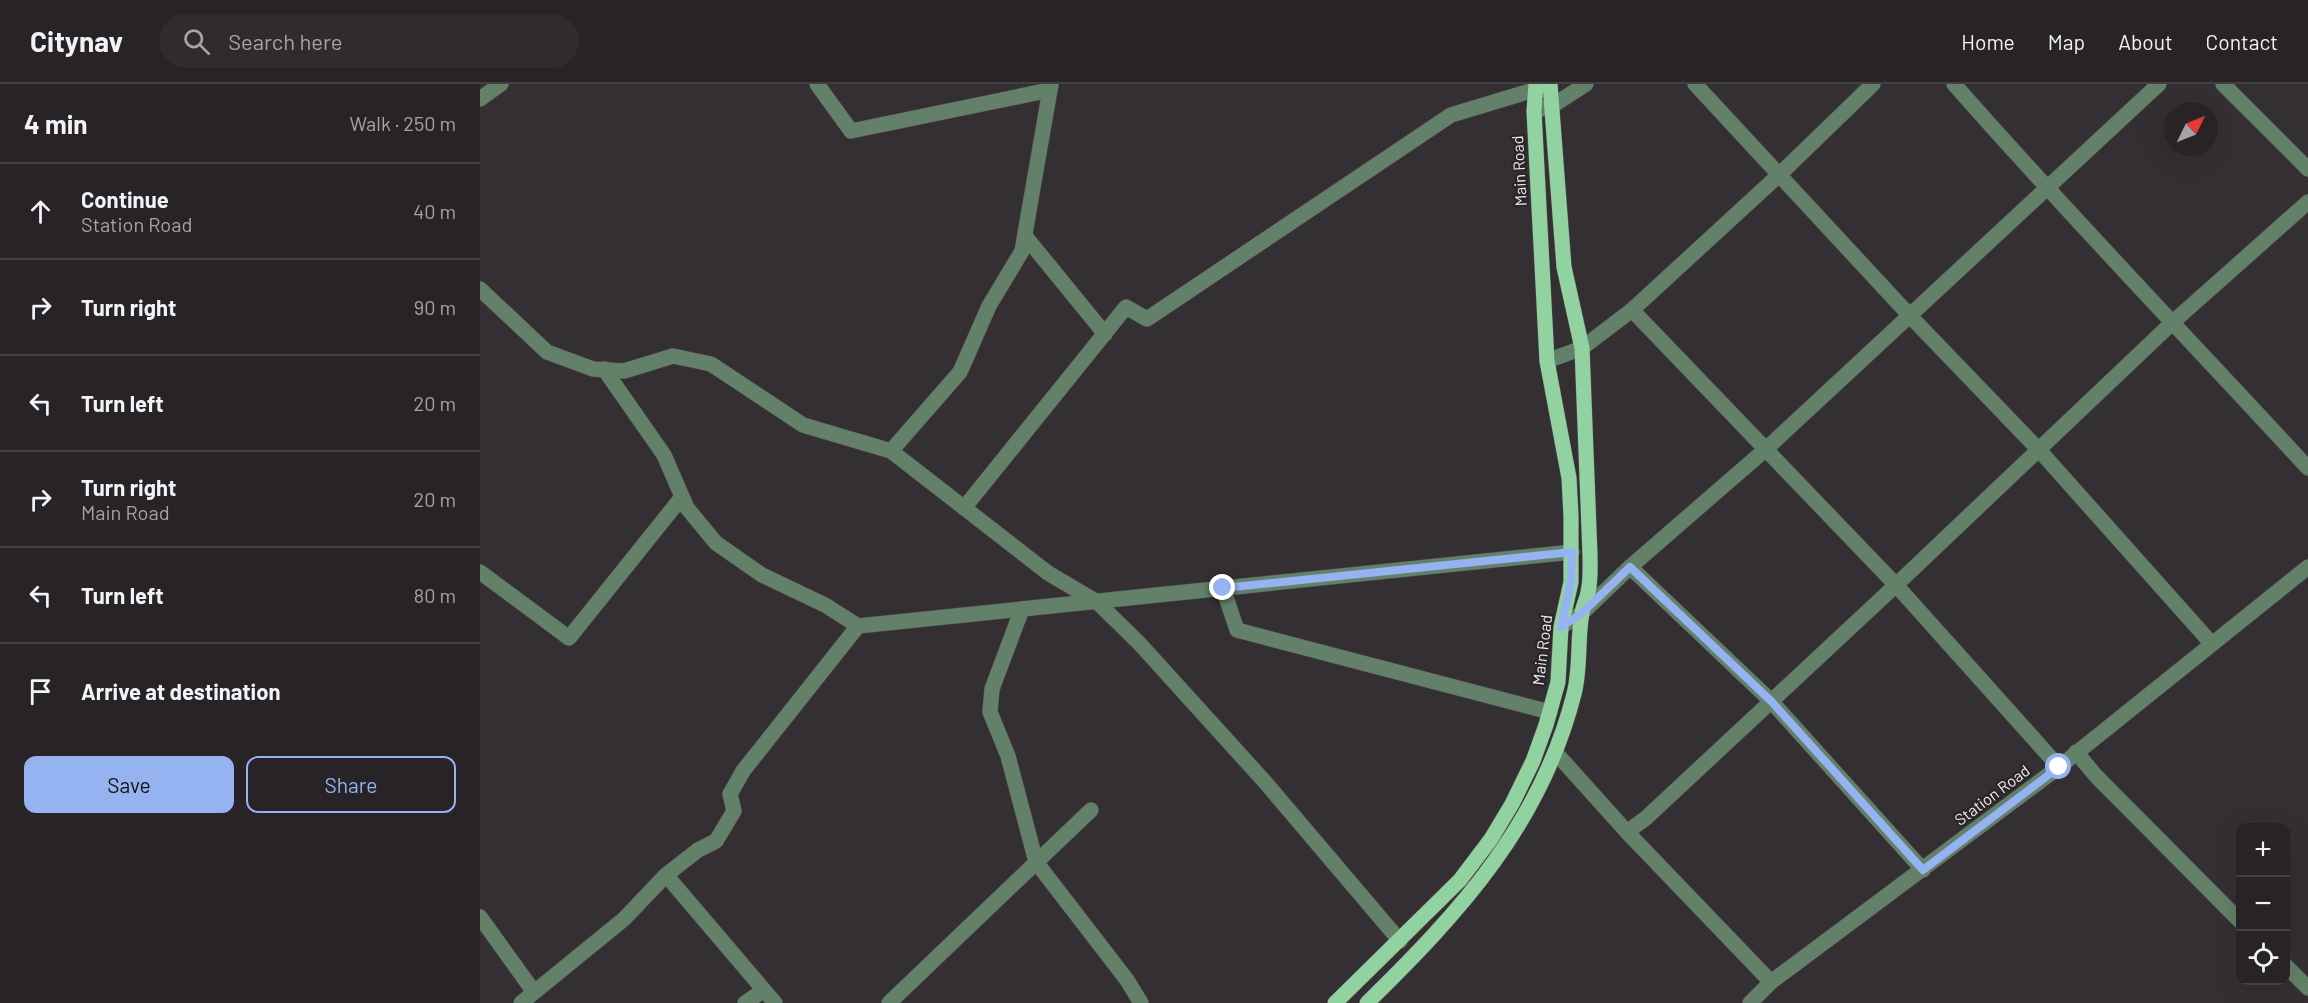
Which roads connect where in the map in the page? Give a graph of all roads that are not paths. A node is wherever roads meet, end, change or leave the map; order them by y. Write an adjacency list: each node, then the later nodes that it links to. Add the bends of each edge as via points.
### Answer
1 (501, 84): 11 (street)
2 (818, 84): 10 (street, via 851,131)
3 (1586, 84): 12 (street)
4 (1695, 84): 15 (street)
5 (1873, 84): 15 (street)
6 (1954, 84): 16 (street)
7 (2159, 84): 16 (street)
8 (2223, 84): 14 (street)
9 (1541, 86): 12 (main road); 13 (main road, Main Road); 23 (street, via 1451,115 1147,319 1126,307)
10 (1051, 87): 18 (street)
11 (480, 99)
12 (1552, 106): 13 (street); 24 (main road, via 1564,267)
13 (1534, 111): 25 (main road, Main Road)
14 (2308, 169)
15 (1780, 174): 20 (street); 21 (street)
16 (2047, 190): 21 (street); 22 (street)
17 (2308, 202): 22 (street)
18 (1025, 236): 23 (street); 29 (street, via 1022,251 989,306 960,372)
19 (480, 289): 26 (street, via 547,352 593,369)
20 (1632, 310): 24 (street); 27 (street)
21 (1911, 317): 27 (street); 28 (street)
22 (2173, 322): 28 (street); 30 (street)
23 (1105, 334): 32 (street)
24 (1582, 348): 25 (street); 41 (main road, via 1590,555 1589,590)
25 (1547, 361): 33 (main road, Main Road, via 1569,478)
26 (604, 369): 29 (street, via 624,371 673,356 711,364 803,425); 31 (street, via 664,455)
27 (1766, 449): 34 (street); 37 (street)
28 (2039, 450): 37 (street); 44 (street)
29 (891, 451): 32 (street)
30 (2308, 468)
31 (682, 497): 36 (street, via 569,638); 42 (street, via 716,543 762,575 825,605)
32 (964, 508): 39 (street, via 1048,573)
33 (1572, 552): 38 (street); 43 (main road, Main Road, via 1571,582)
34 (1630, 567): 41 (street); 45 (street)
35 (2308, 567): 44 (street, Station Road)
36 (480, 572)
37 (1896, 585): 45 (street); 49 (street)
38 (1223, 588): 39 (street); 46 (street, via 1237,630)
39 (1097, 602): 40 (street); 57 (street, via 1265,782)
40 (1022, 609): 42 (street); 52 (street, via 992,688 990,712 1008,756)
41 (1582, 613): 43 (street); 47 (main road, via 1574,694)
42 (858, 626): 54 (street, via 743,771 730,794 734,811 716,841)
43 (1561, 627): 46 (main road, Main Road, via 1558,682)
44 (2212, 644): 48 (street, Station Road)
45 (1771, 701): 51 (street); 53 (street)
46 (1550, 712): 57 (main road, Main Road, via 1533,761 1491,839 1460,880)
47 (1555, 752): 51 (street); 69 (main road, via 1503,852 1418,952)
48 (2076, 752): 49 (street, Station Road); 55 (street)
49 (2059, 767): 53 (street, Station Road)
50 (1091, 810): 52 (street)
51 (1627, 832): 59 (street)
52 (1036, 862): 66 (street); 67 (street)
53 (1923, 870): 59 (street, Station Road)
54 (666, 874): 61 (street); 62 (street, via 624,919)
55 (2236, 916)
56 (480, 917): 62 (street)
57 (1400, 940): 68 (main road, Main Road)
58 (2290, 970): 60 (street)
59 (1771, 982): 70 (street, Station Road)
60 (2308, 988)
61 (764, 990): 64 (street); 65 (street)
62 (534, 992): 63 (street)
63 (521, 1003)
64 (745, 1003)
65 (775, 1003)
66 (889, 1003)
67 (1141, 1003)
68 (1335, 1003)
69 (1367, 1003)
70 (1750, 1003)

